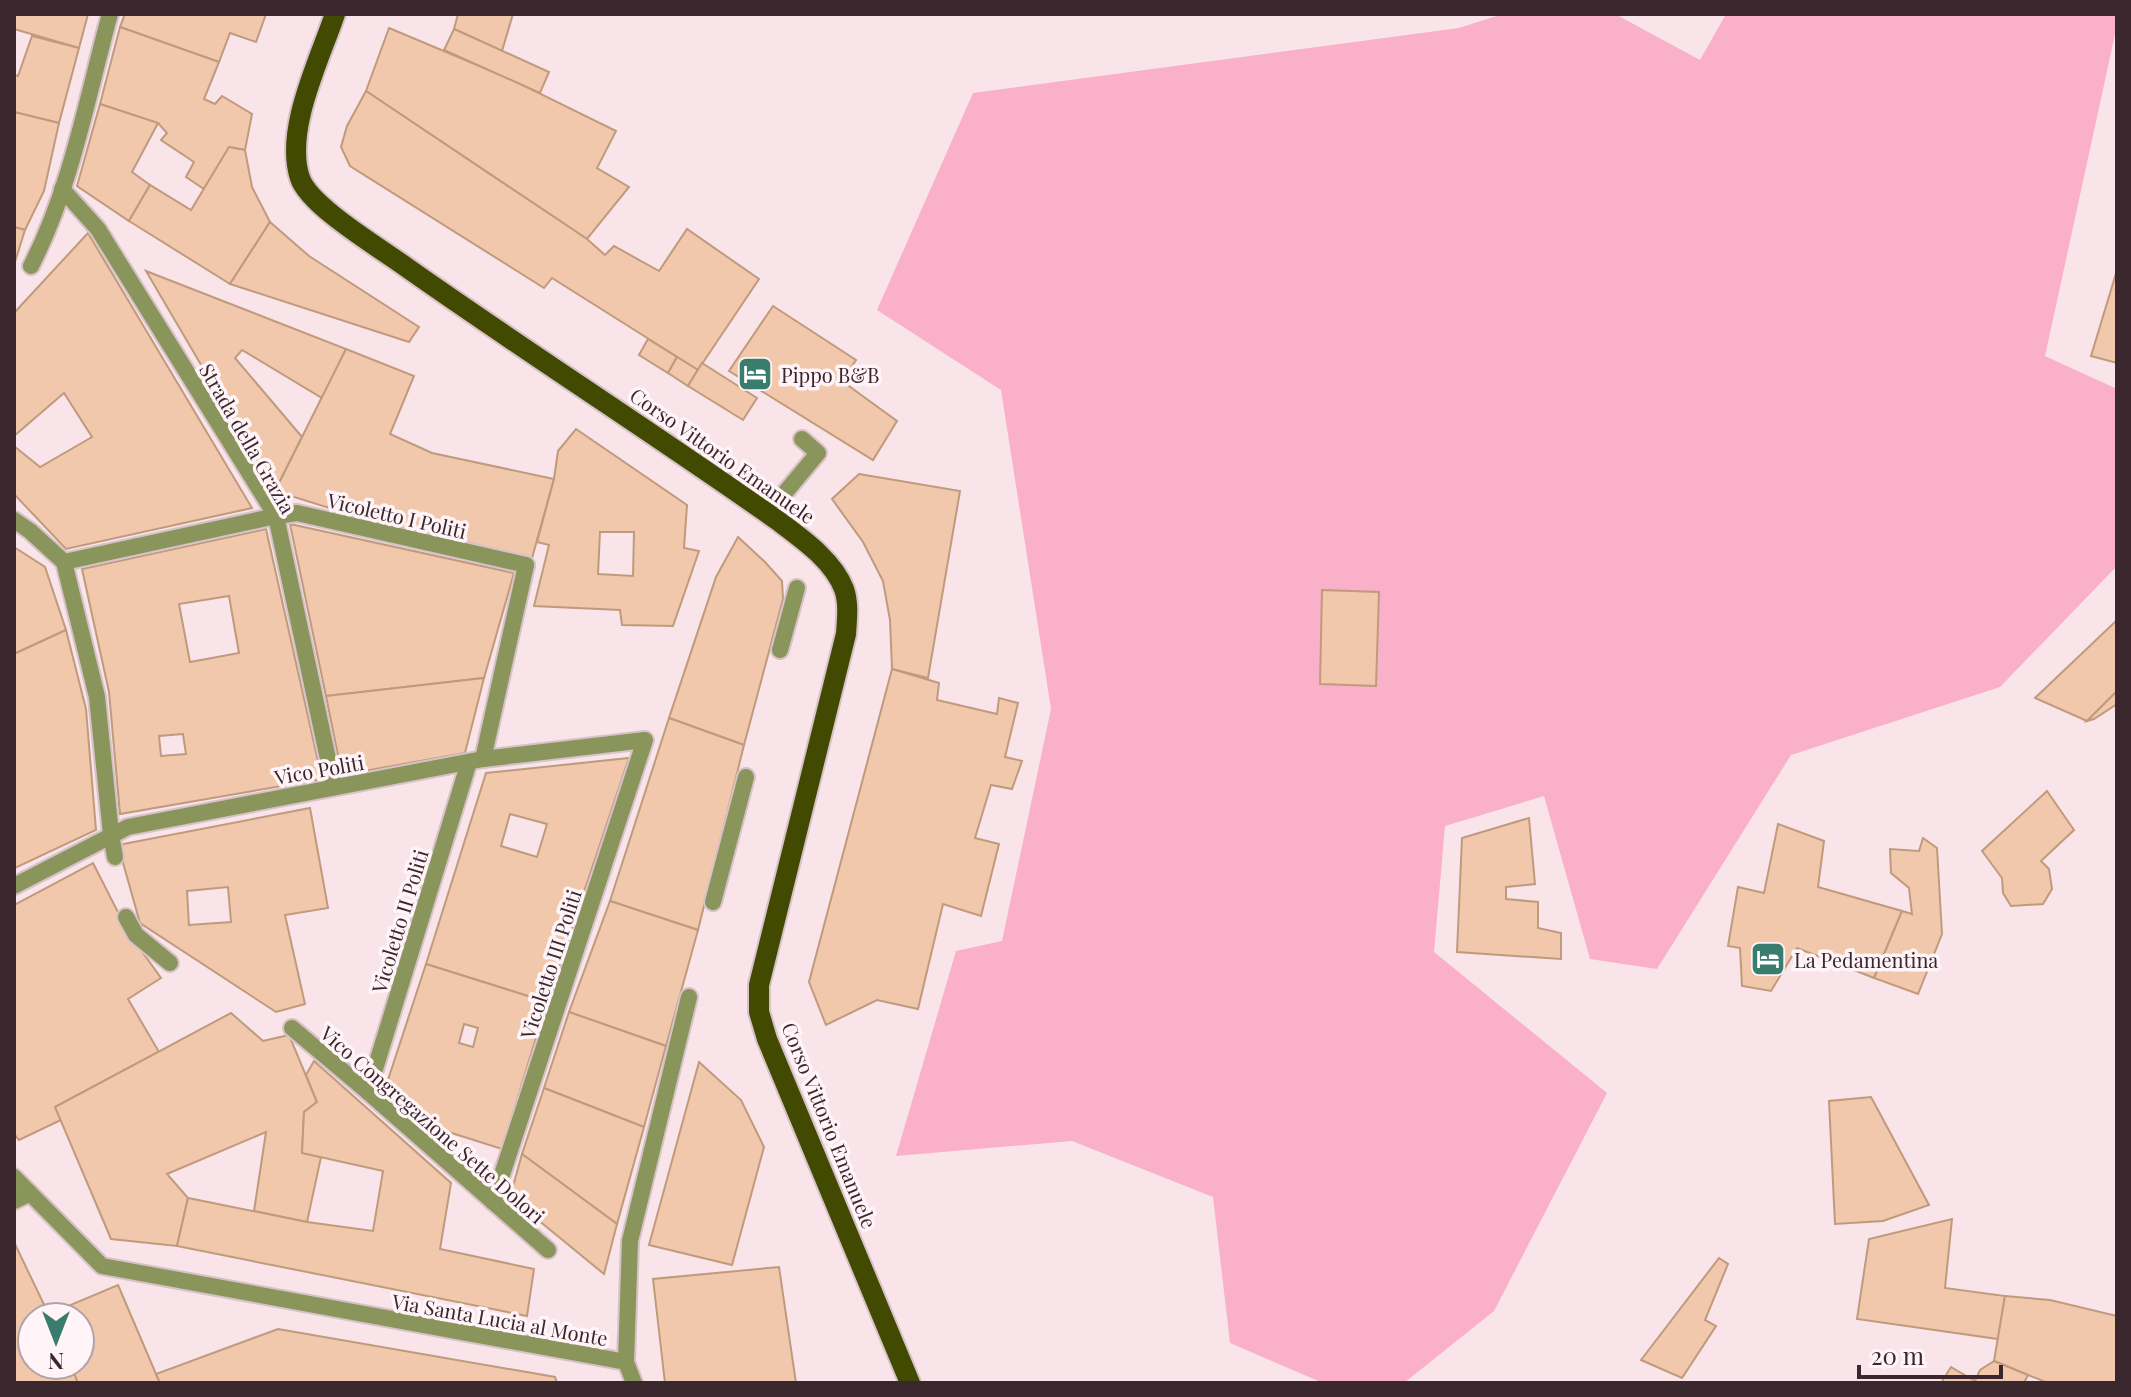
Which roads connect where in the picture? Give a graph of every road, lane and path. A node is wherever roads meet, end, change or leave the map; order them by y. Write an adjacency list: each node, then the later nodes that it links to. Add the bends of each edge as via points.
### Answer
1 (110, 14): 3 (street)
2 (335, 14): 6 (main road, Corso Vittorio Emanuele, via 298,129 300,177 311,195 449,297)
3 (62, 189): 4 (street); 7 (street, Strada della Grazia, via 98,229)
4 (31, 266)
5 (802, 439): 6 (street, via 818,453)
6 (768, 513): 31 (main road, Corso Vittorio Emanuele, via 832,569 848,606 846,634 759,985 759,1012)
7 (276, 516): 9 (street, Vicoletto I Politi); 13 (street, Vicoletto I Politi, via 297,513 526,565); 15 (street, Strada della Grazia)
8 (14, 520): 9 (street)
9 (64, 562): 16 (street, via 97,697)
10 (797, 588): 11 (street)
11 (780, 650)
12 (645, 740): 13 (street, Vico Politi); 27 (street, Vicoletto III Politi)
13 (476, 761): 15 (street, Vico Politi); 24 (street, Vicoletto II Politi)
14 (746, 777): 19 (street)
15 (334, 787): 16 (street, Vico Politi)
16 (111, 834): 17 (street); 18 (street, Vico Politi)
17 (115, 857)
18 (14, 886)
19 (713, 902)
20 (126, 917): 21 (street, via 136,935)
21 (170, 963)
22 (689, 997): 29 (street, Via Santa Lucia al Monte, via 630,1241)
23 (292, 1028): 24 (street, Vico Congregazione Sette Dolori)
24 (368, 1092): 27 (street, Vico Congregazione Sette Dolori)
25 (14, 1177): 26 (street, Via Santa Lucia al Monte)
26 (22, 1198): 29 (street, Via Santa Lucia al Monte, via 102,1266)
27 (493, 1202): 28 (street, Vico Congregazione Sette Dolori)
28 (548, 1250)
29 (626, 1362): 30 (street)
30 (634, 1383)
31 (910, 1383)

